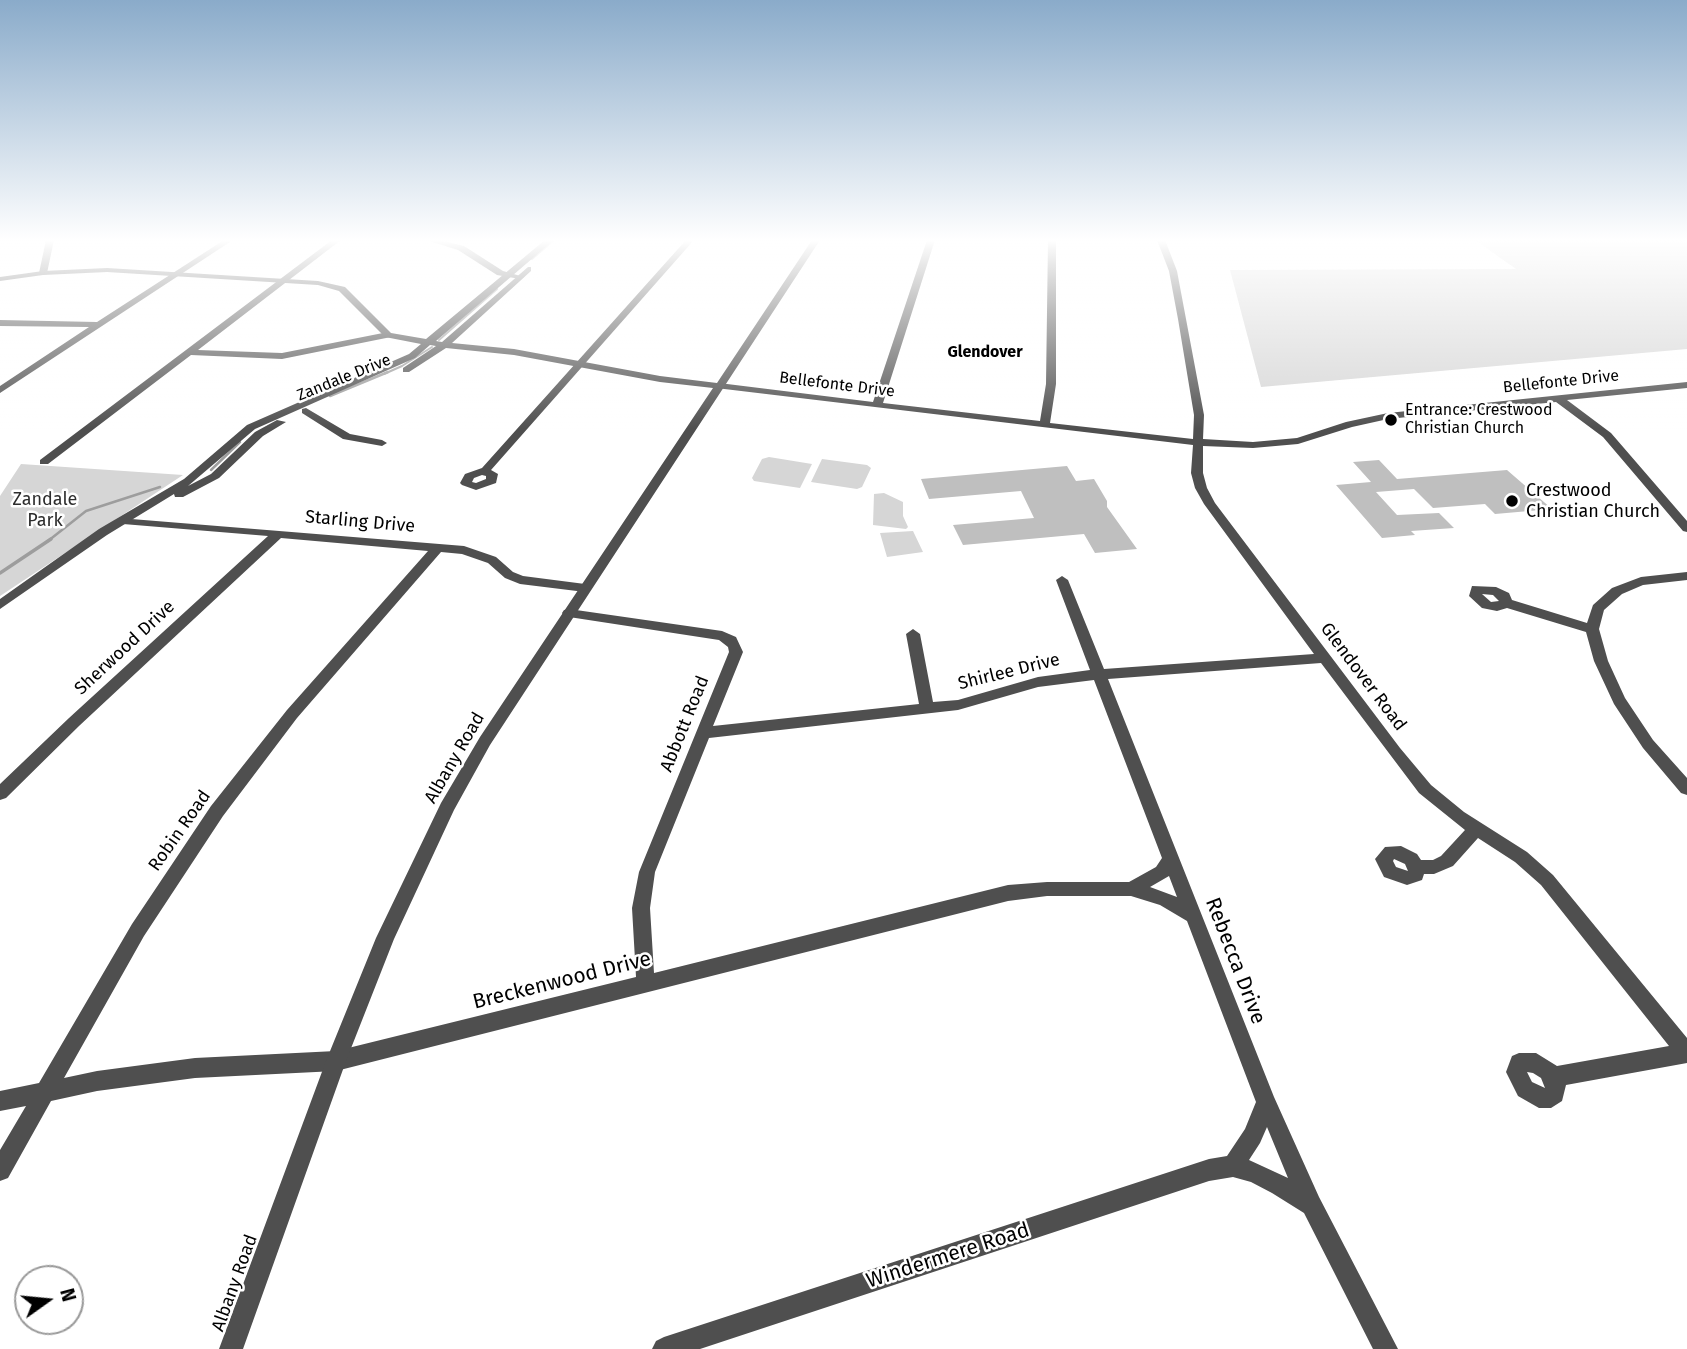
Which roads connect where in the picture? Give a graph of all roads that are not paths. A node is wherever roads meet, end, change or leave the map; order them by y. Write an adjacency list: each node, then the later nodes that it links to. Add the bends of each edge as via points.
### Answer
1 (133, 303): 12 (street)
2 (255, 303): 16 (street)
3 (355, 303): 13 (street)
4 (474, 303): 14 (street, Zandale Drive)
5 (491, 303): 15 (street, Zandale Drive)
6 (635, 303): 17 (street)
7 (774, 303): 19 (street, Albany Road)
8 (911, 303): 22 (street)
9 (1052, 303): 24 (street, via 1051,384)
10 (1179, 303): 26 (street, Glendover Road, via 1199,415)
11 (0, 323): 12 (street)
12 (100, 325): 20 (street)
13 (388, 335): 14 (street, Bellefonte Drive); 16 (street, via 282,356)
14 (430, 342): 15 (street, Bellefonte Drive); 29 (street, Zandale Drive, via 391,367 251,427 188,481)
15 (444, 345): 17 (street, Bellefonte Drive); 23 (street, Zandale Drive, via 405,370)
16 (190, 352): 27 (street)
17 (580, 365): 19 (street, Bellefonte Drive); 28 (street)
18 (1687, 385): 21 (street, Bellefonte Drive)
19 (719, 386): 22 (street, Bellefonte Drive); 35 (street, Albany Road)
20 (0, 390)
21 (1557, 398): 26 (street, Bellefonte Drive, via 1388,416 1281,444); 30 (street, via 1607,435)
22 (877, 406): 24 (street, Bellefonte Drive)
23 (306, 411): 25 (street, via 348,437); 29 (street, Zandale Drive, via 265,430 204,483)
24 (1044, 425): 26 (street, Bellefonte Drive)
25 (383, 443)
26 (1199, 443): 41 (street, Glendover Road, via 1198,480 1210,504)
27 (44, 462)
28 (485, 471)
29 (123, 520): 31 (street, Starling Drive); 37 (street, Zandale Drive)
30 (1687, 528)
31 (279, 533): 32 (street, Starling Drive); 46 (street, Sherwood Drive)
32 (438, 547): 35 (street, Starling Drive, via 475,553 520,580); 56 (street, Robin Road, via 292,714 217,811 138,930)
33 (1687, 576): 39 (street, via 1641,581 1617,591 1598,608)
34 (1062, 580): 42 (street, Rebecca Drive)
35 (585, 588): 38 (street, Albany Road)
36 (1506, 603): 39 (street)
37 (0, 605)
38 (569, 613): 44 (street, Abbott Road, via 731,640 736,652); 54 (street, Albany Road, via 447,808 385,938)
39 (1592, 629): 45 (street, via 1619,700 1648,744)
40 (913, 634): 43 (street)
41 (1324, 658): 42 (street, Shirlee Drive); 47 (street, Glendover Road, via 1425,789)
42 (1098, 675): 43 (street, Shirlee Drive, via 1045,680 958,705); 48 (street, Rebecca Drive)
43 (927, 709): 44 (street, Shirlee Drive)
44 (702, 733): 52 (street, Abbott Road, via 643,889)
45 (1687, 789)
46 (0, 794)
47 (1476, 828): 49 (street, via 1447,861); 53 (street, Glendover Road, via 1507,846 1547,880)
48 (1171, 860): 50 (street, Breckenwood Drive, via 1162,872); 51 (street, Rebecca Drive)
49 (1416, 867)
50 (1130, 889): 51 (street, Breckenwood Drive, via 1165,899); 52 (street, Breckenwood Drive, via 1008,893)
51 (1194, 916): 58 (street, Rebecca Drive)
52 (646, 984): 54 (street, Breckenwood Drive)
53 (1687, 1053): 55 (street)
54 (336, 1061): 56 (street, Breckenwood Drive, via 195,1068); 62 (street, Albany Road)
55 (1553, 1077)
56 (46, 1090): 57 (street, Breckenwood Drive); 60 (street, Robin Road)
57 (0, 1101)
58 (1266, 1102): 59 (street, via 1253,1136); 61 (street, Rebecca Drive)
59 (1233, 1166): 61 (street, via 1280,1185); 63 (street, Windermere Road)
60 (0, 1170)
61 (1311, 1205): 64 (street, Rebecca Drive)
62 (231, 1349)
63 (664, 1349)
64 (1386, 1349)

